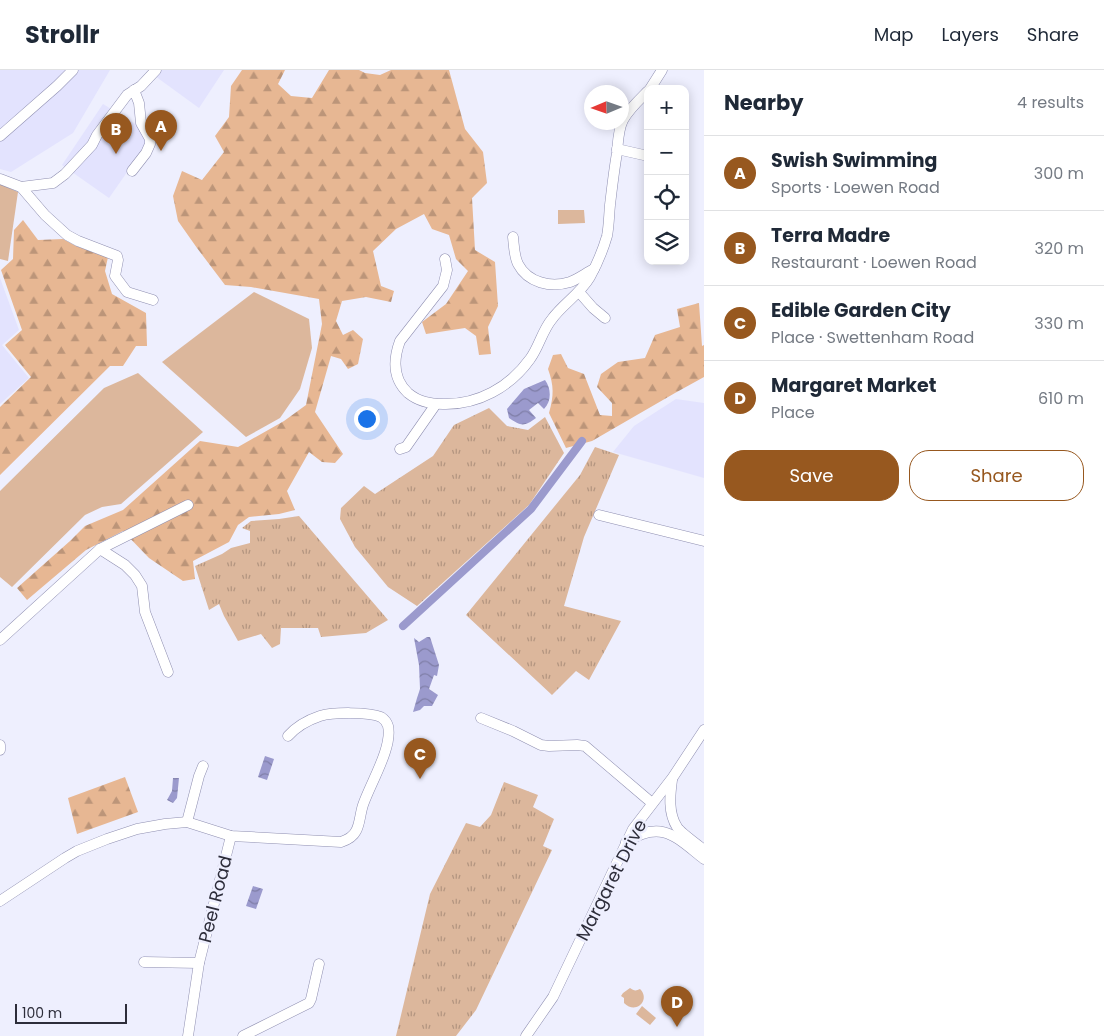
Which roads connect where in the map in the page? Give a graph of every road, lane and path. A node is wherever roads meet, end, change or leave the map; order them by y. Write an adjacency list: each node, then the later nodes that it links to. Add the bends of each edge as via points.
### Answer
1 (73, 70): 7 (street)
2 (156, 70): 5 (street)
3 (662, 70): 4 (street)
4 (652, 85)
5 (134, 90): 10 (street, via 141,123 150,144); 12 (street, via 66,174 53,183)
6 (644, 95): 8 (street, via 623,120)
7 (0, 136)
8 (617, 149): 9 (street); 15 (street, via 607,234)
9 (644, 155)
10 (132, 171)
11 (0, 179): 12 (street)
12 (20, 187): 17 (street, via 67,235 117,256 115,276 127,292)
13 (513, 237): 15 (street, via 515,255 523,272 543,284 572,282)
14 (444, 259): 19 (street, via 443,286 400,341 395,364 402,388 414,398)
15 (595, 268): 16 (street)
16 (579, 292): 18 (street); 19 (street, via 552,318 531,358 506,383 469,402)
17 (152, 300)
18 (605, 318)
19 (436, 404): 20 (street, via 406,447)
20 (400, 449)
21 (188, 505): 24 (street)
22 (599, 515): 23 (street)
23 (704, 541)
24 (100, 549): 25 (street); 26 (street, via 125,565 142,586 145,612)
25 (0, 640)
26 (168, 672)
27 (481, 718): 34 (street, via 541,745 585,746)
28 (704, 730): 33 (street, Margaret Drive)
29 (288, 736): 37 (street, via 294,729 321,716 346,713 373,715 386,722 389,732 386,749 363,806 357,831 341,842)
30 (0, 745): 31 (street)
31 (0, 750)
32 (203, 766): 35 (street)
33 (673, 777): 34 (street, Margaret Drive); 36 (street, via 670,810)
34 (652, 803): 38 (street, Margaret Drive)
35 (187, 822): 37 (street); 41 (street, via 137,829 92,844)
36 (676, 832): 38 (street, via 651,832); 39 (street, Margaret Drive); 40 (street)
37 (231, 836): 43 (street, Peel Road)
38 (626, 843): 47 (street, Margaret Drive, via 553,997)
39 (704, 850)
40 (704, 859)
41 (0, 901)
42 (144, 962): 43 (street, Peel Road)
43 (199, 962): 45 (street, Peel Road)
44 (319, 964): 46 (street, via 309,1003)
45 (188, 1036)
46 (242, 1036)
47 (526, 1036)

